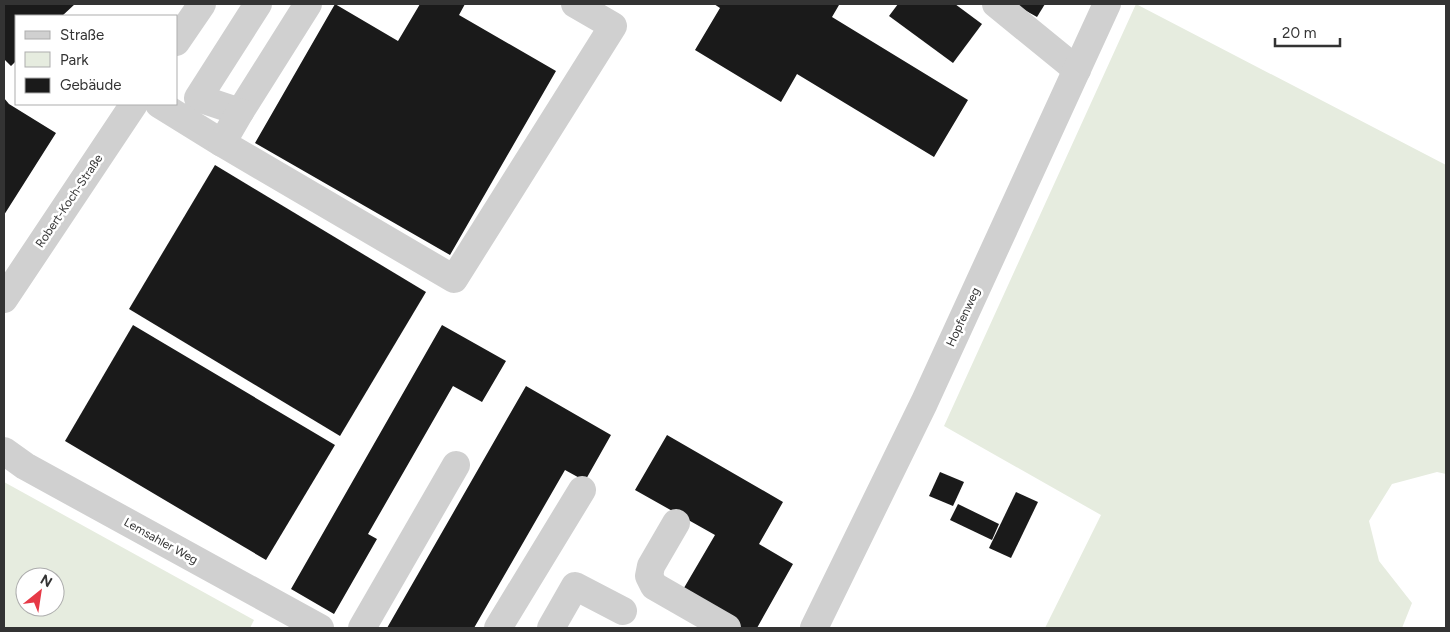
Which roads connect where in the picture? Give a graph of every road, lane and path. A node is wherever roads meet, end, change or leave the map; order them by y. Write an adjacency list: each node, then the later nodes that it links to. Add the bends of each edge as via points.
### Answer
1 (202, 4): 7 (street)
2 (258, 4): 11 (street, via 198,98)
3 (308, 4): 11 (street)
4 (575, 4): 12 (street, via 613,26 454,279)
5 (996, 4): 8 (street)
6 (1107, 4): 8 (street, Hopfenweg)
7 (178, 39)
8 (1077, 70): 24 (street, Hopfenweg, via 924,403)
9 (133, 105): 13 (street, Robert-Koch-Straße)
10 (161, 105): 12 (street)
11 (240, 112): 12 (street)
12 (222, 143)
13 (4, 299)
14 (4, 450): 19 (street, Lemsahler Weg, via 25,466)
15 (456, 465): 20 (street)
16 (582, 490): 21 (street)
17 (676, 523): 23 (street, via 651,566 649,576 654,586)
18 (623, 612): 22 (street, via 575,586)
19 (303, 624)
20 (362, 628)
21 (498, 628)
22 (551, 628)
23 (727, 628)
24 (814, 628)

